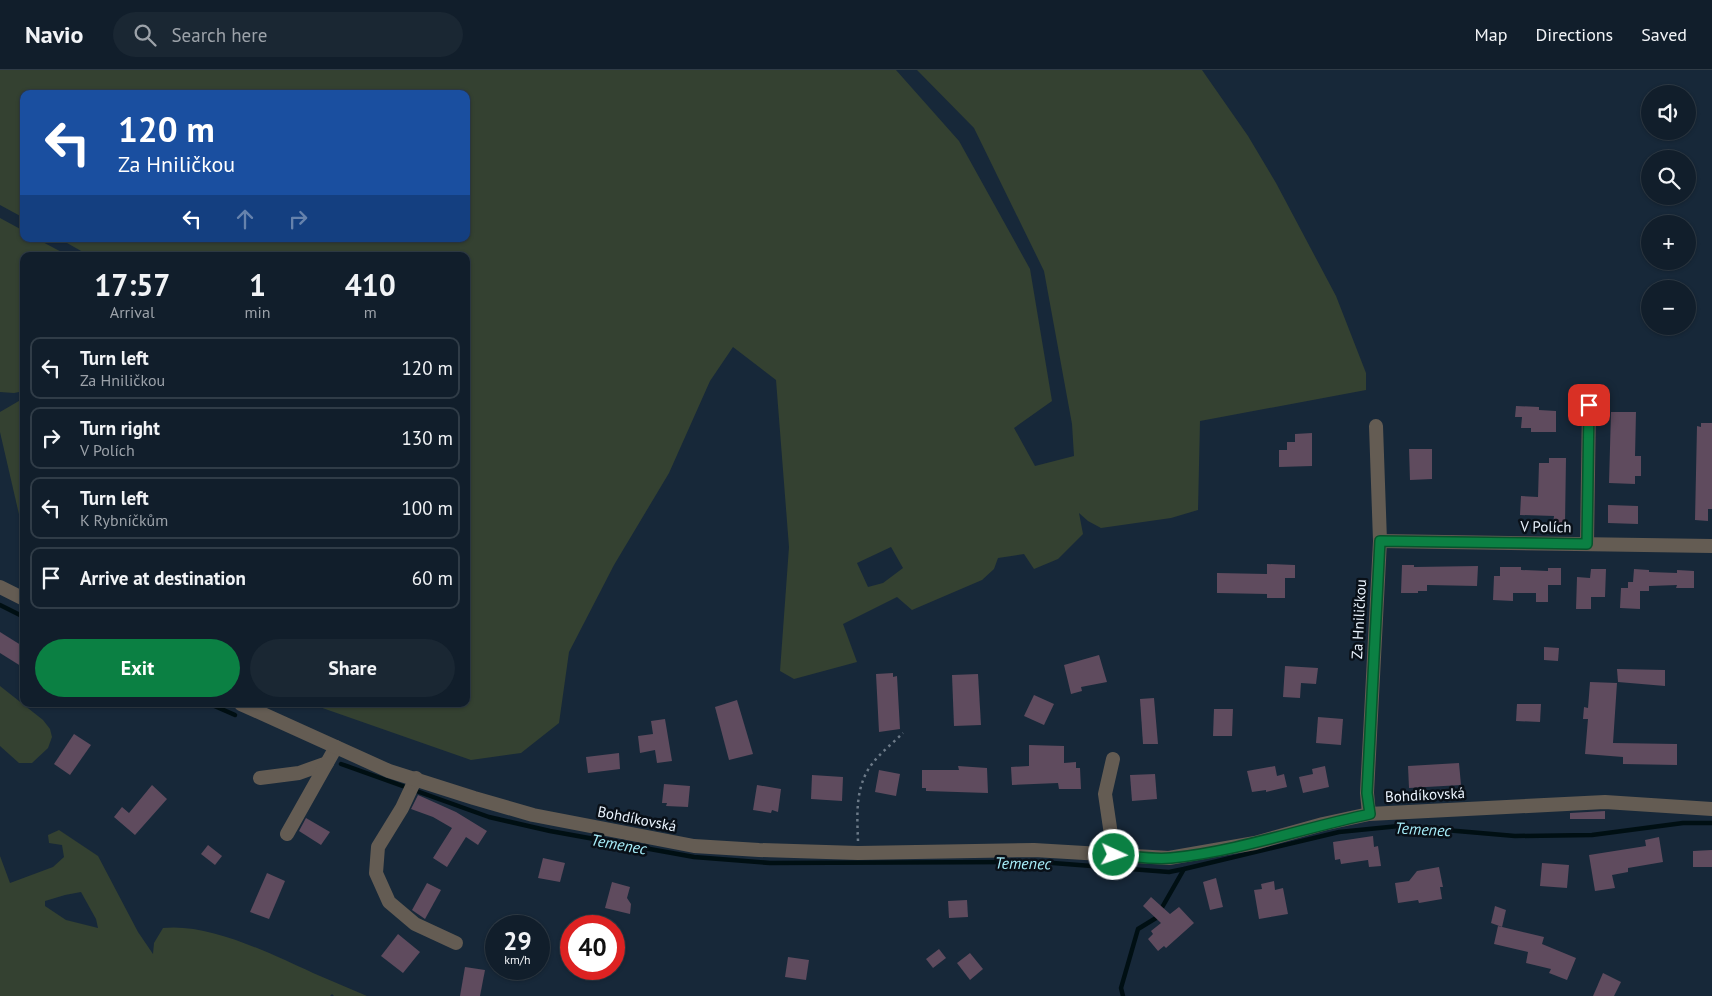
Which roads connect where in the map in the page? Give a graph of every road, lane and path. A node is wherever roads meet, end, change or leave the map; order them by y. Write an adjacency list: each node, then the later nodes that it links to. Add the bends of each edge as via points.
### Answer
1 (1589, 405): 4 (street)
2 (1376, 426): 3 (street, Za Hniličkou)
3 (1380, 541): 4 (street, V Polích); 16 (street, Za Hniličkou, via 1367,793)
4 (1587, 544): 5 (street, V Polích)
5 (1712, 546)
6 (0, 587): 7 (street)
7 (20, 597)
8 (248, 707): 10 (street, Bohdíkovská)
9 (903, 733): 18 (path, via 871,764 861,786 857,810)
10 (336, 747): 12 (street); 14 (street, Bohdíkovská, via 389,771)
11 (1113, 759): 19 (street, via 1105,794)
12 (327, 763): 13 (street, via 299,773); 17 (street)
13 (260, 778)
14 (412, 786): 18 (street, Bohdíkovská, via 533,815 694,846); 20 (street, via 378,846 376,873 389,902 415,924)
15 (1712, 809): 16 (street, Bohdíkovská, via 1605,802)
16 (1370, 814): 19 (street, Bohdíkovská, via 1255,843 1169,858)
17 (287, 834)
18 (858, 853): 19 (street, Bohdíkovská, via 1034,850)
19 (1114, 855)
20 (456, 943)

